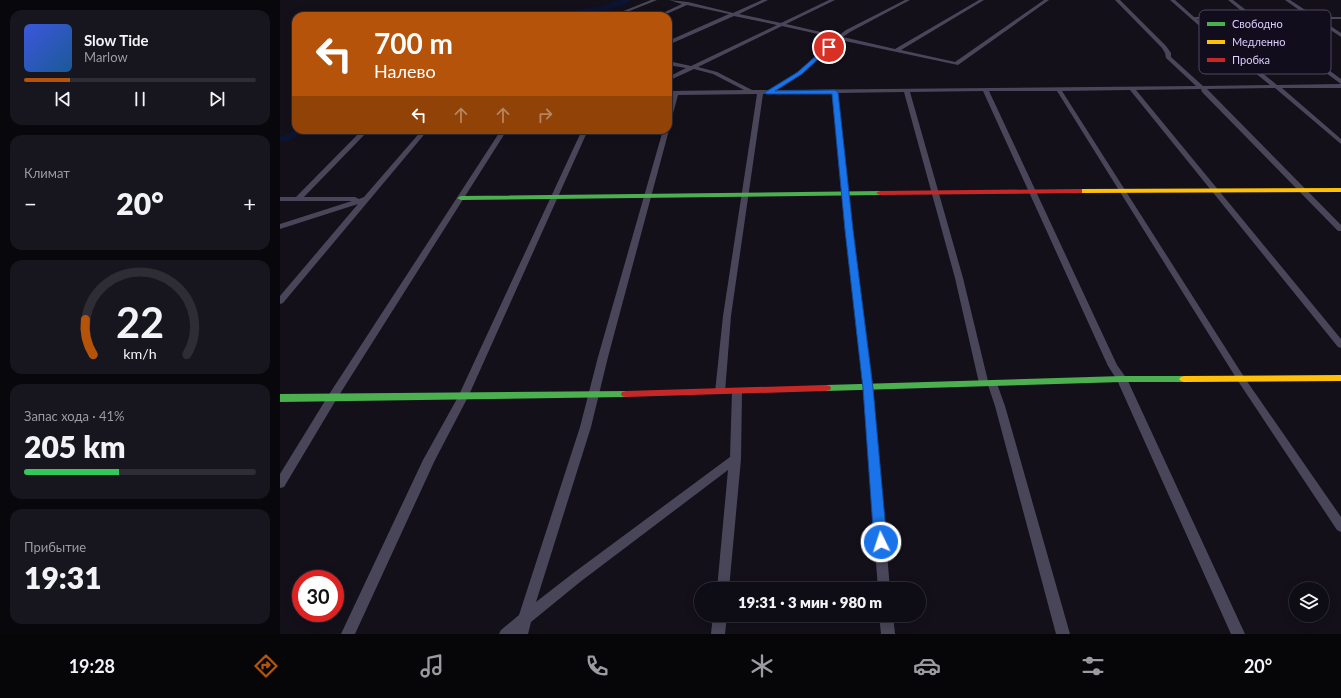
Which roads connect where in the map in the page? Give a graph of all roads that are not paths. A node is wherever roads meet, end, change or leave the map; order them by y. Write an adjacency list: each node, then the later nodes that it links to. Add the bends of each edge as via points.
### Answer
1 (655, 0): 16 (street)
2 (671, 0): 13 (street)
3 (697, 0): 13 (street)
4 (766, 0): 18 (street)
5 (833, 0): 22 (street)
6 (908, 0): 25 (street)
7 (982, 0): 27 (street)
8 (1047, 0): 27 (street, via 956,64)
9 (1117, 0): 36 (street, via 1164,47 1168,57)
10 (1172, 0): 19 (street)
11 (1230, 0): 14 (street)
12 (1287, 0): 15 (street)
13 (688, 4): 17 (street); 18 (street)
14 (1244, 10)
15 (1303, 10)
16 (624, 12)
17 (668, 12)
18 (734, 14): 22 (street); 26 (street)
19 (1194, 18): 20 (street); 21 (street)
20 (1199, 18)
21 (1199, 22)
22 (781, 25): 25 (street); 29 (street)
23 (1331, 28): 24 (street)
24 (1341, 35)
25 (839, 37): 27 (street); 43 (street, via 808,67 779,87)
26 (672, 41)
27 (897, 50)
28 (672, 65): 29 (street)
29 (691, 68): 32 (street); 43 (street, via 702,69)
30 (1262, 74): 34 (street)
31 (1329, 74): 33 (street)
32 (672, 77)
33 (1341, 83): 34 (street)
34 (1276, 86): 36 (street); 50 (street)
35 (1132, 89): 36 (street); 37 (street); 55 (street)
36 (1204, 89): 51 (street)
37 (1059, 90): 39 (street); 54 (street)
38 (908, 91): 39 (street); 40 (street); 56 (street)
39 (986, 91): 53 (street)
40 (835, 92): 43 (street); 57 (street)
41 (672, 93): 42 (street)
42 (676, 93): 43 (street); 44 (street)
43 (760, 93): 58 (street)
44 (672, 107)
45 (362, 134): 63 (street)
46 (422, 134): 64 (street)
47 (501, 134): 61 (street)
48 (583, 134): 59 (street)
49 (665, 134): 60 (street)
50 (1341, 142)
51 (1302, 190): 52 (street); 55 (street); 66 (street)
52 (1341, 190)
53 (1033, 191): 54 (street); 56 (street); 70 (street, via 1110,360)
54 (1123, 191): 55 (street); 71 (street)
55 (1214, 191): 68 (street)
56 (936, 192): 57 (street); 72 (street)
57 (845, 194): 58 (street); 73 (street)
58 (745, 195): 60 (street); 75 (street, via 727,316)
59 (556, 196): 60 (street); 61 (street); 77 (street)
60 (647, 196): 76 (street, via 603,357)
61 (461, 198): 79 (street)
62 (280, 199): 63 (street)
63 (298, 199): 64 (street)
64 (366, 199): 65 (street); 67 (street)
65 (280, 227)
66 (1341, 229)
67 (280, 301)
68 (1341, 345)
69 (1341, 378): 71 (street)
70 (1122, 379): 71 (street); 72 (street); 94 (street)
71 (1241, 379): 82 (street)
72 (988, 383): 73 (street); 93 (street, via 1000,406)
73 (868, 388): 74 (street); 84 (street)
74 (737, 391): 75 (street); 80 (street)
75 (720, 392): 76 (street)
76 (595, 396): 77 (street); 85 (street)
77 (463, 397): 79 (street); 88 (street, via 429,460)
78 (280, 398): 79 (street)
79 (332, 398): 81 (street)
80 (735, 460): 83 (street); 85 (street, via 576,578)
81 (280, 484)
82 (1341, 527)
83 (724, 582)
84 (883, 582)
85 (524, 620): 89 (street); 90 (street)
86 (719, 622): 91 (street)
87 (887, 622): 92 (street)
88 (348, 634)
89 (506, 634)
90 (520, 634)
91 (718, 634)
92 (888, 634)
93 (1063, 634)
94 (1238, 634)

